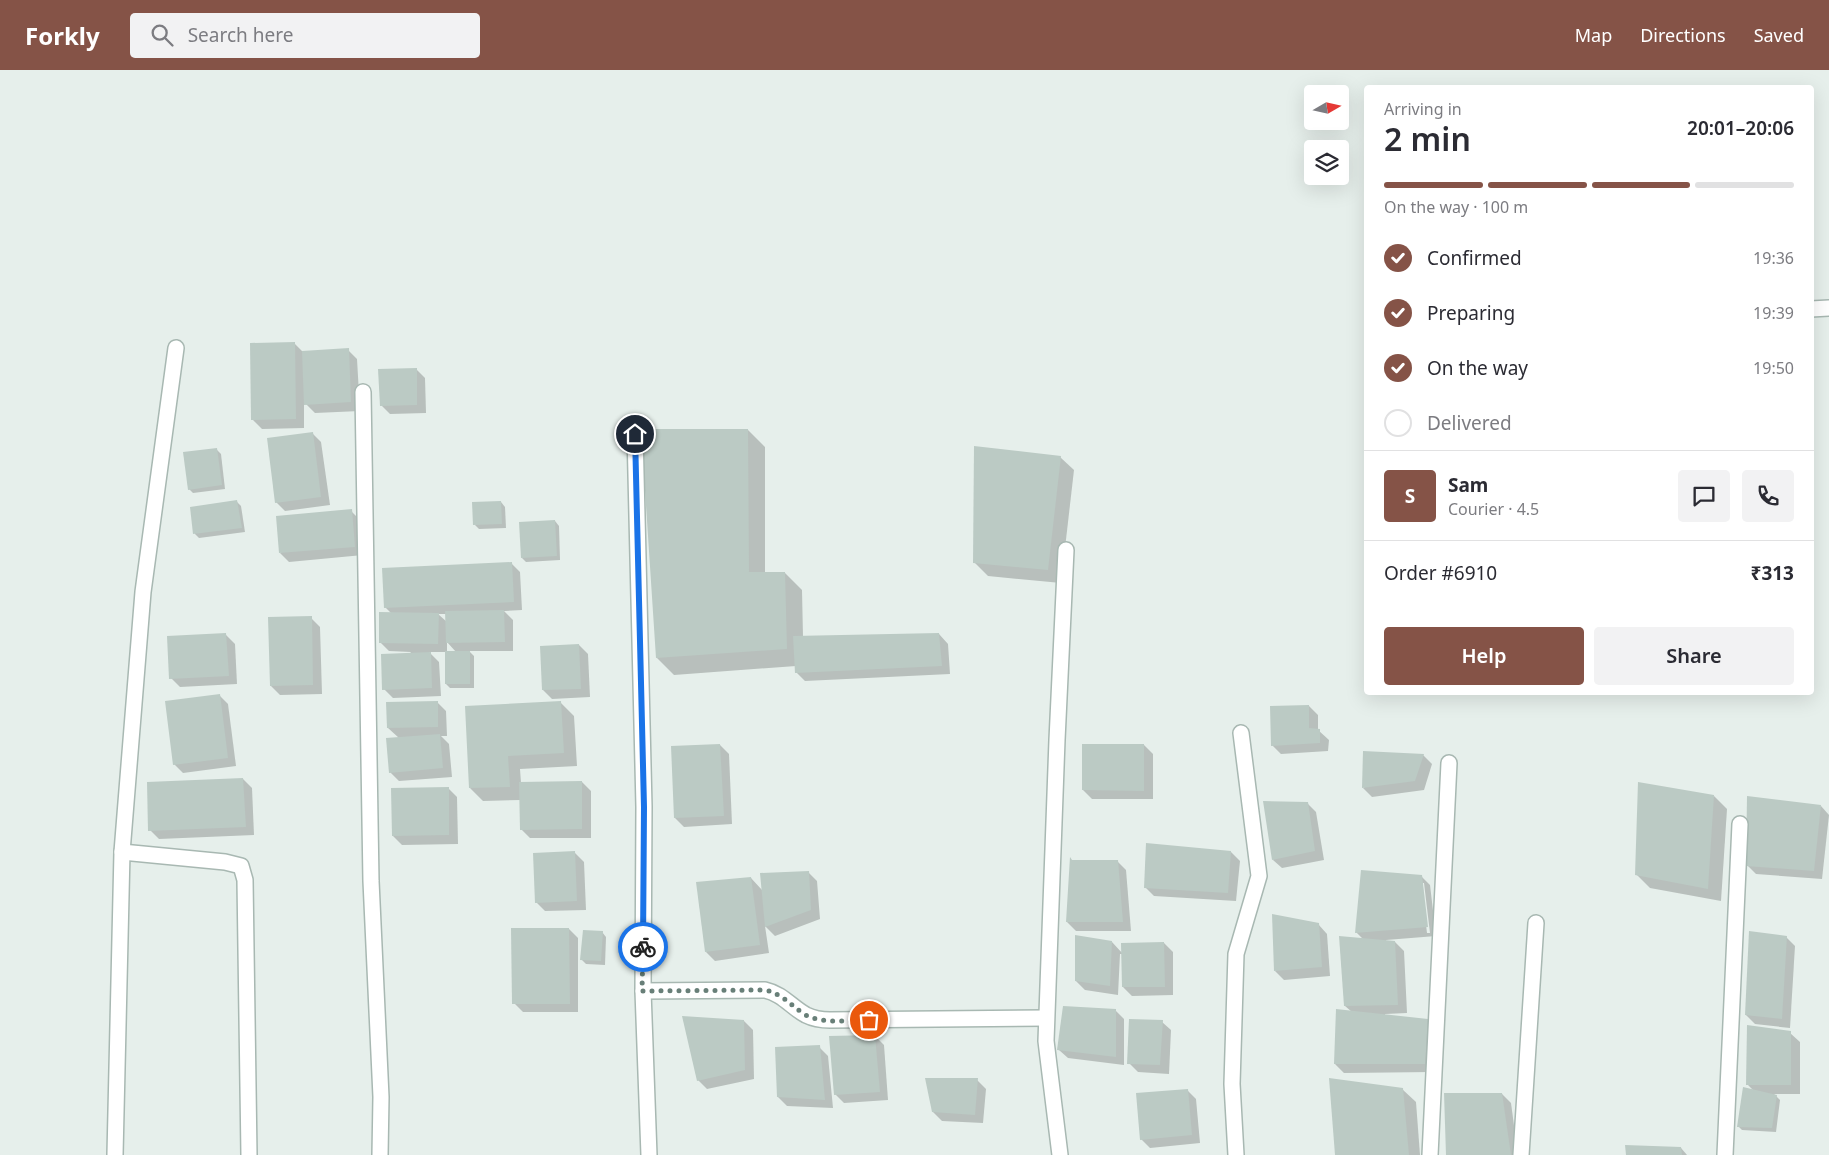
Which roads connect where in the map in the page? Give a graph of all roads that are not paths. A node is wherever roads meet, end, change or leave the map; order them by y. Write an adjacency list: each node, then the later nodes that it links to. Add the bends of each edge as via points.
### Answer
1 (1814, 308): 2 (street)
2 (1829, 308)
3 (176, 348): 10 (street, via 143,592)
4 (363, 392): 16 (street, via 370,881 381,1097)
5 (635, 434): 12 (street, via 644,807)
6 (1066, 550): 13 (street)
7 (1241, 734): 19 (street, via 1259,876 1236,954 1232,1084)
8 (1449, 763): 20 (street)
9 (1740, 824): 22 (street)
10 (122, 852): 14 (street); 15 (street, via 241,866 245,880)
11 (1536, 923): 21 (street)
12 (642, 991): 13 (street, via 765,990 776,992 806,1015 830,1020); 17 (street)
13 (1046, 1018): 18 (street)
14 (115, 1155)
15 (249, 1155)
16 (380, 1155)
17 (649, 1155)
18 (1060, 1155)
19 (1236, 1155)
20 (1430, 1155)
21 (1521, 1155)
22 (1725, 1155)

